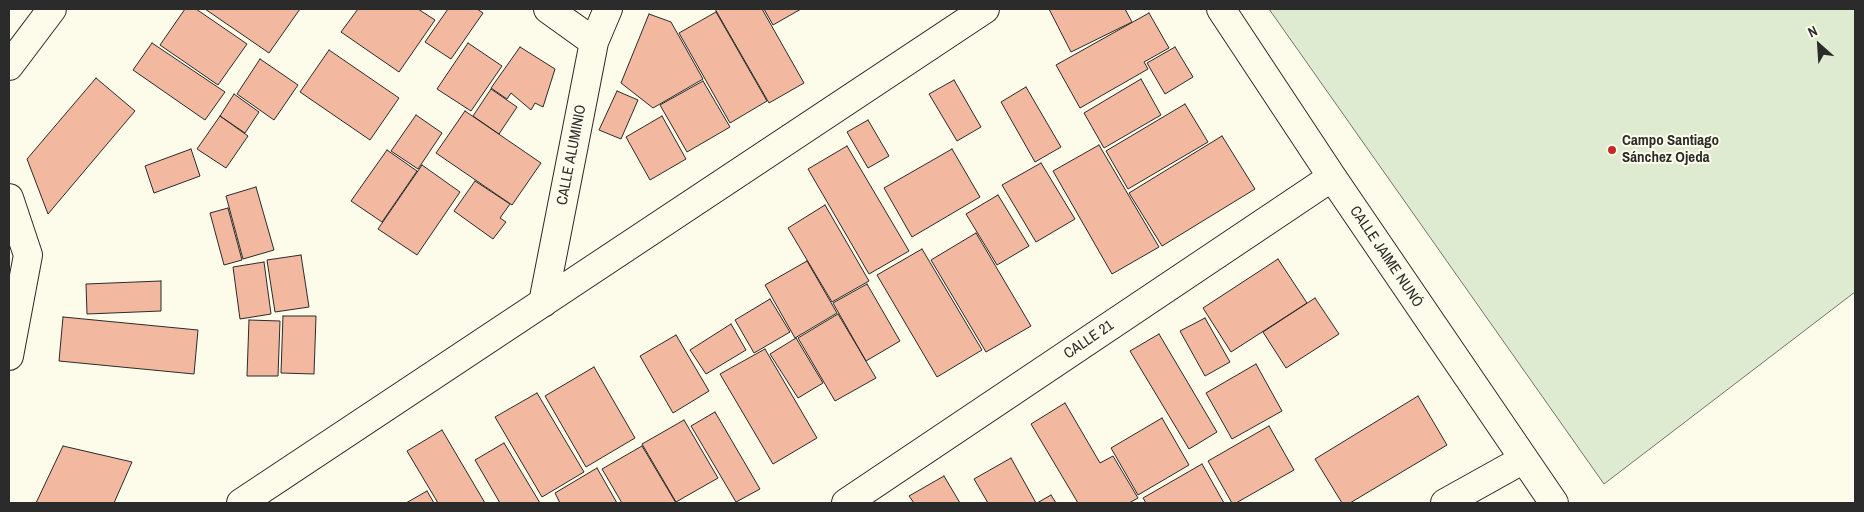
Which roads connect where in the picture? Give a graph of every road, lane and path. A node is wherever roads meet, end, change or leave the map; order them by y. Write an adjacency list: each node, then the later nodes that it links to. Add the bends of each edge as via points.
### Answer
1 (52, 9): 7 (street)
2 (548, 9): 6 (street)
3 (608, 9): 6 (street, CALLE ALUMINIO)
4 (985, 9): 10 (street)
5 (1221, 9): 8 (street, CALLE JAIME NUNÓ)
6 (594, 42): 10 (street, CALLE ALUMINIO)
7 (9, 66)
8 (1332, 177): 12 (street, CALLE JAIME NUNÓ); 14 (street, CALLE 21)
9 (9, 198): 11 (street, via 28,255)
10 (543, 303): 13 (street)
11 (9, 356)
12 (1524, 459): 15 (street); 16 (street, CALLE JAIME NUNÓ)
13 (241, 503)
14 (846, 503)
15 (1445, 503)
16 (1554, 503)

